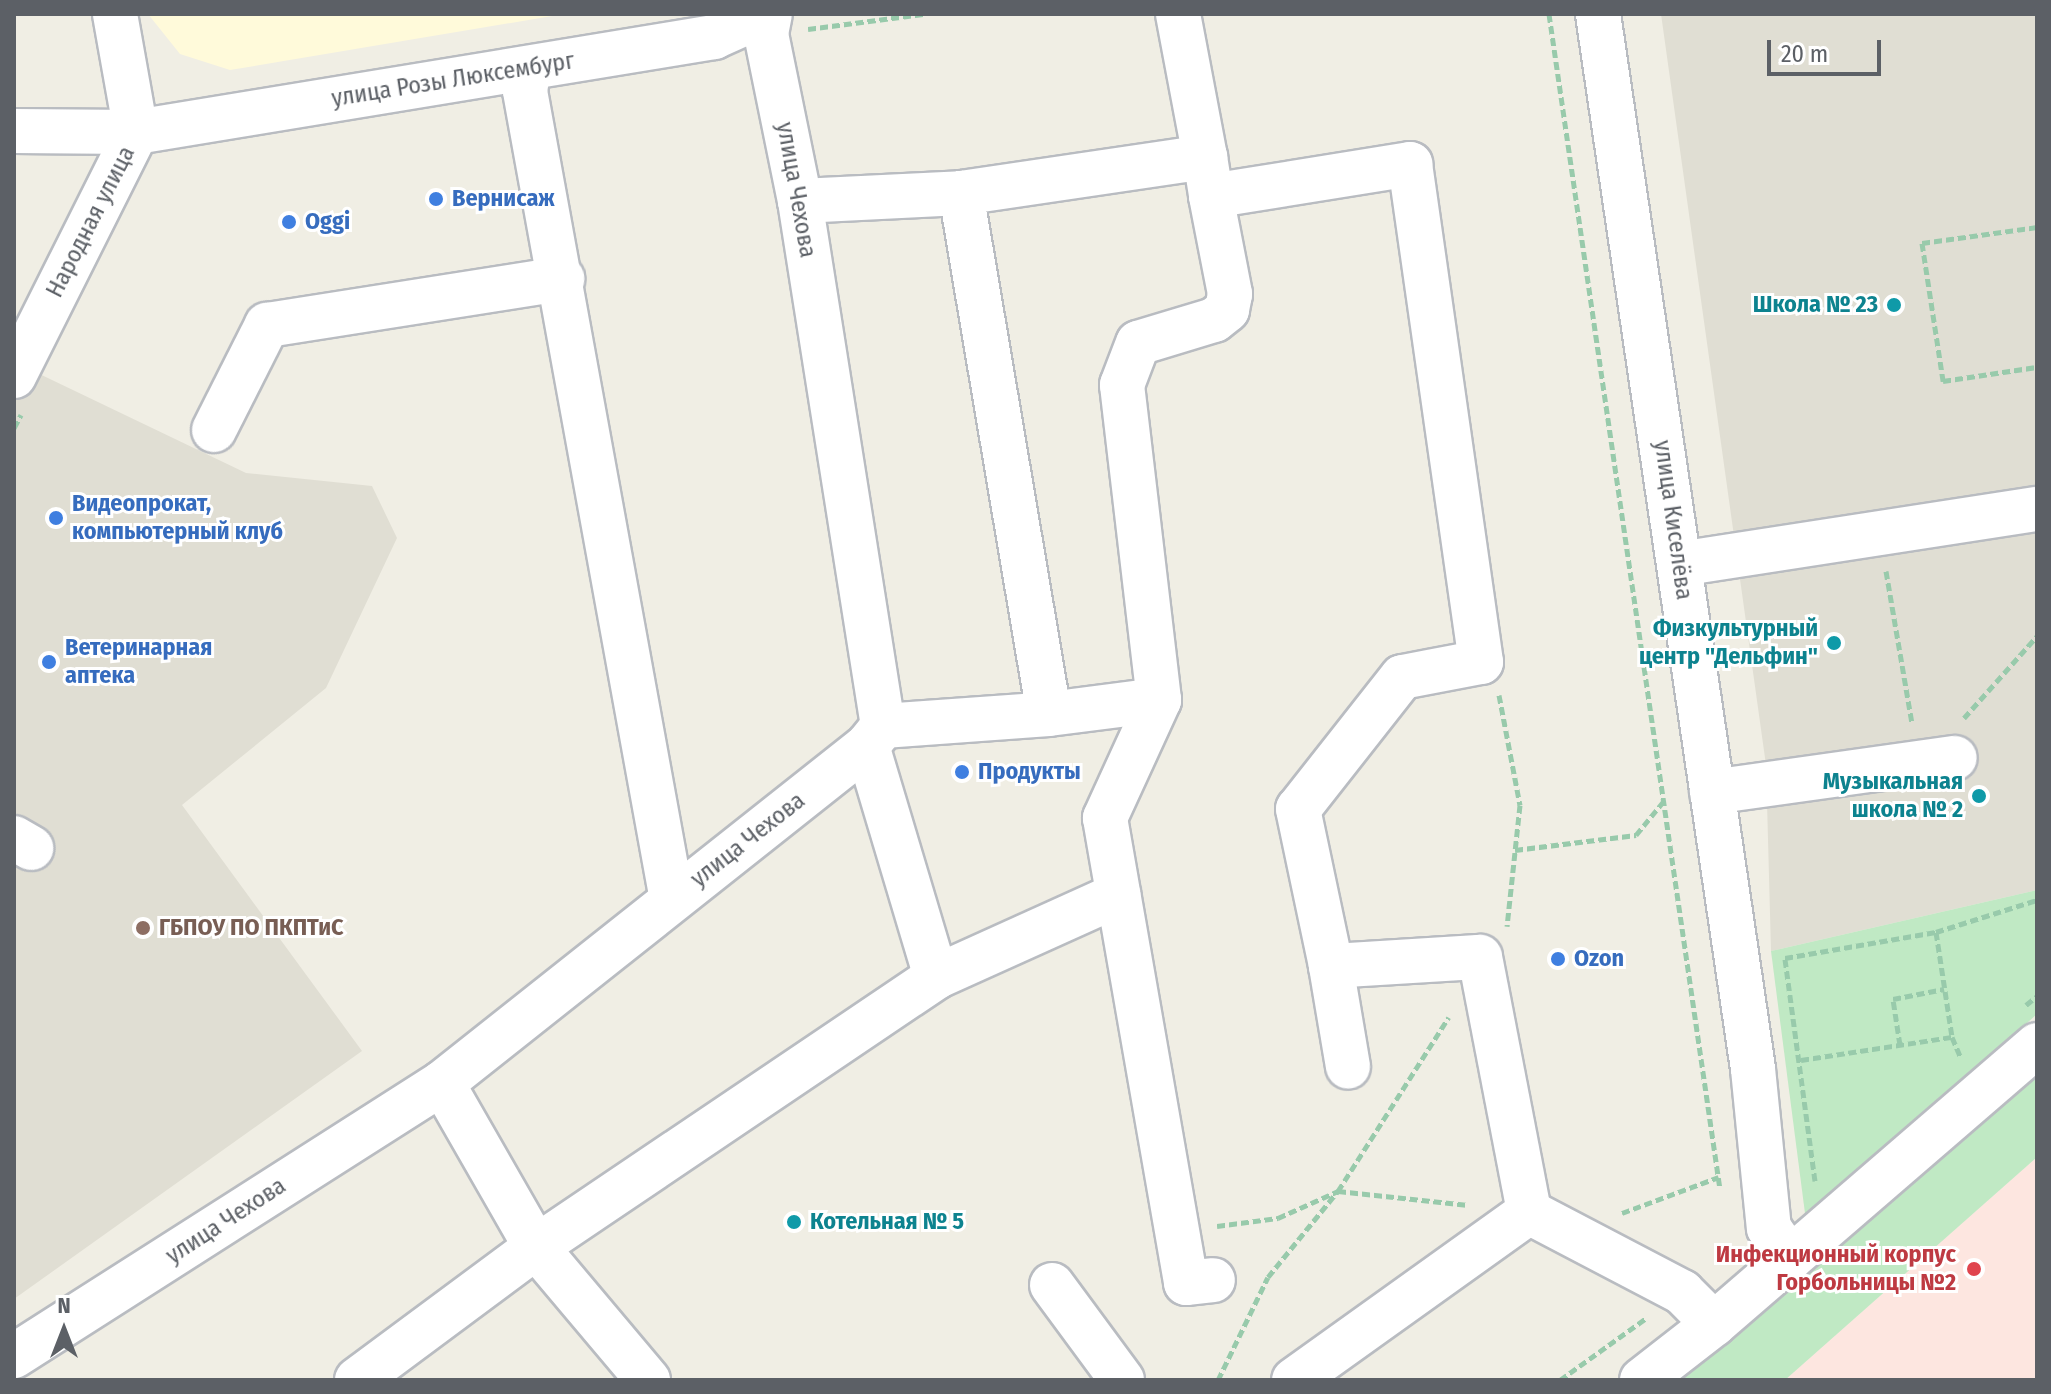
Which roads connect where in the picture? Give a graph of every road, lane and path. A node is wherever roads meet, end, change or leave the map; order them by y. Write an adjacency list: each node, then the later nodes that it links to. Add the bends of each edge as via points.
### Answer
1 (115, 14): 10 (street, Народная улица)
2 (923, 14): 6 (path)
3 (1178, 14): 11 (street)
4 (1549, 14): 30 (path)
5 (1598, 14): 22 (street, улица Киселёва)
6 (767, 21): 7 (street, улица Розы Люксембург); 13 (street, улица Чехова)
7 (712, 26): 8 (street, улица Розы Люксембург)
8 (529, 68): 10 (street, улица Розы Люксембург); 15 (street, via 525,91)
9 (14, 131): 10 (street, улица Розы Люксембург)
10 (136, 132): 17 (street, Народная улица)
11 (1208, 176): 12 (street); 24 (street, via 1410,164); 25 (street, via 1230,294 1227,310 1214,320 1138,343 1122,385)
12 (961, 193): 13 (street); 26 (street)
13 (800, 201): 27 (street, улица Чехова)
14 (2037, 227): 16 (path, via 1922,243 1943,381)
15 (562, 279): 19 (street, via 267,325); 33 (street)
16 (2037, 367)
17 (21, 388): 18 (path)
18 (14, 428)
19 (214, 430)
20 (2037, 509): 21 (street)
21 (1880, 534): 22 (street); 28 (path)
22 (1680, 564): 29 (street, улица Киселёва)
23 (2037, 636): 28 (path, via 1982,695)
24 (1481, 662): 31 (path, via 1500,697 1516,775 1520,805); 37 (street, via 1402,677 1298,809)
25 (1159, 700): 26 (street); 32 (street, via 1105,818)
26 (1049, 714): 27 (street)
27 (875, 736): 33 (street, улица Чехова); 38 (street)
28 (1935, 761): 29 (street)
29 (1712, 792): 56 (street, улица Киселёва, via 1753,1069 1769,1228)
30 (1664, 802): 31 (path, via 1636,835); 49 (path)
31 (1515, 850): 36 (path, via 1506,933)
32 (1118, 895): 38 (street); 52 (street)
33 (672, 900): 47 (street, улица Чехова)
34 (2037, 900): 35 (path)
35 (1936, 932): 39 (path); 45 (path, via 1785,958)
36 (1481, 964): 37 (street); 50 (path); 53 (street)
37 (1331, 966): 46 (street)
38 (936, 977): 55 (street)
39 (1944, 989): 42 (path); 43 (path, via 1893,999)
40 (2037, 996): 41 (path)
41 (2026, 1030): 56 (street)
42 (1952, 1037): 43 (path); 44 (path, via 1962,1061)
43 (1900, 1045): 45 (path)
44 (1973, 1052)
45 (1801, 1060): 48 (path, via 1814,1182)
46 (1348, 1067)
47 (442, 1083): 55 (street); 61 (street, улица Чехова)
48 (1826, 1172)
49 (1719, 1177): 51 (path); 54 (path)
50 (1338, 1191): 52 (path, via 1278,1218 1196,1228); 53 (path); 65 (path, via 1268,1277)
51 (1722, 1204)
52 (1174, 1208): 57 (street, via 1186,1283)
53 (1529, 1212): 59 (street); 66 (street)
54 (1618, 1215)
55 (536, 1247): 62 (street); 63 (street)
56 (1790, 1258): 60 (street)
57 (1213, 1280)
58 (1052, 1285): 64 (street)
59 (1682, 1292): 60 (street); 67 (path)
60 (1714, 1324): 68 (street)
61 (14, 1356)
62 (357, 1380)
63 (648, 1380)
64 (1122, 1380)
65 (1218, 1380)
66 (1294, 1380)
67 (1560, 1380)
68 (1642, 1380)

